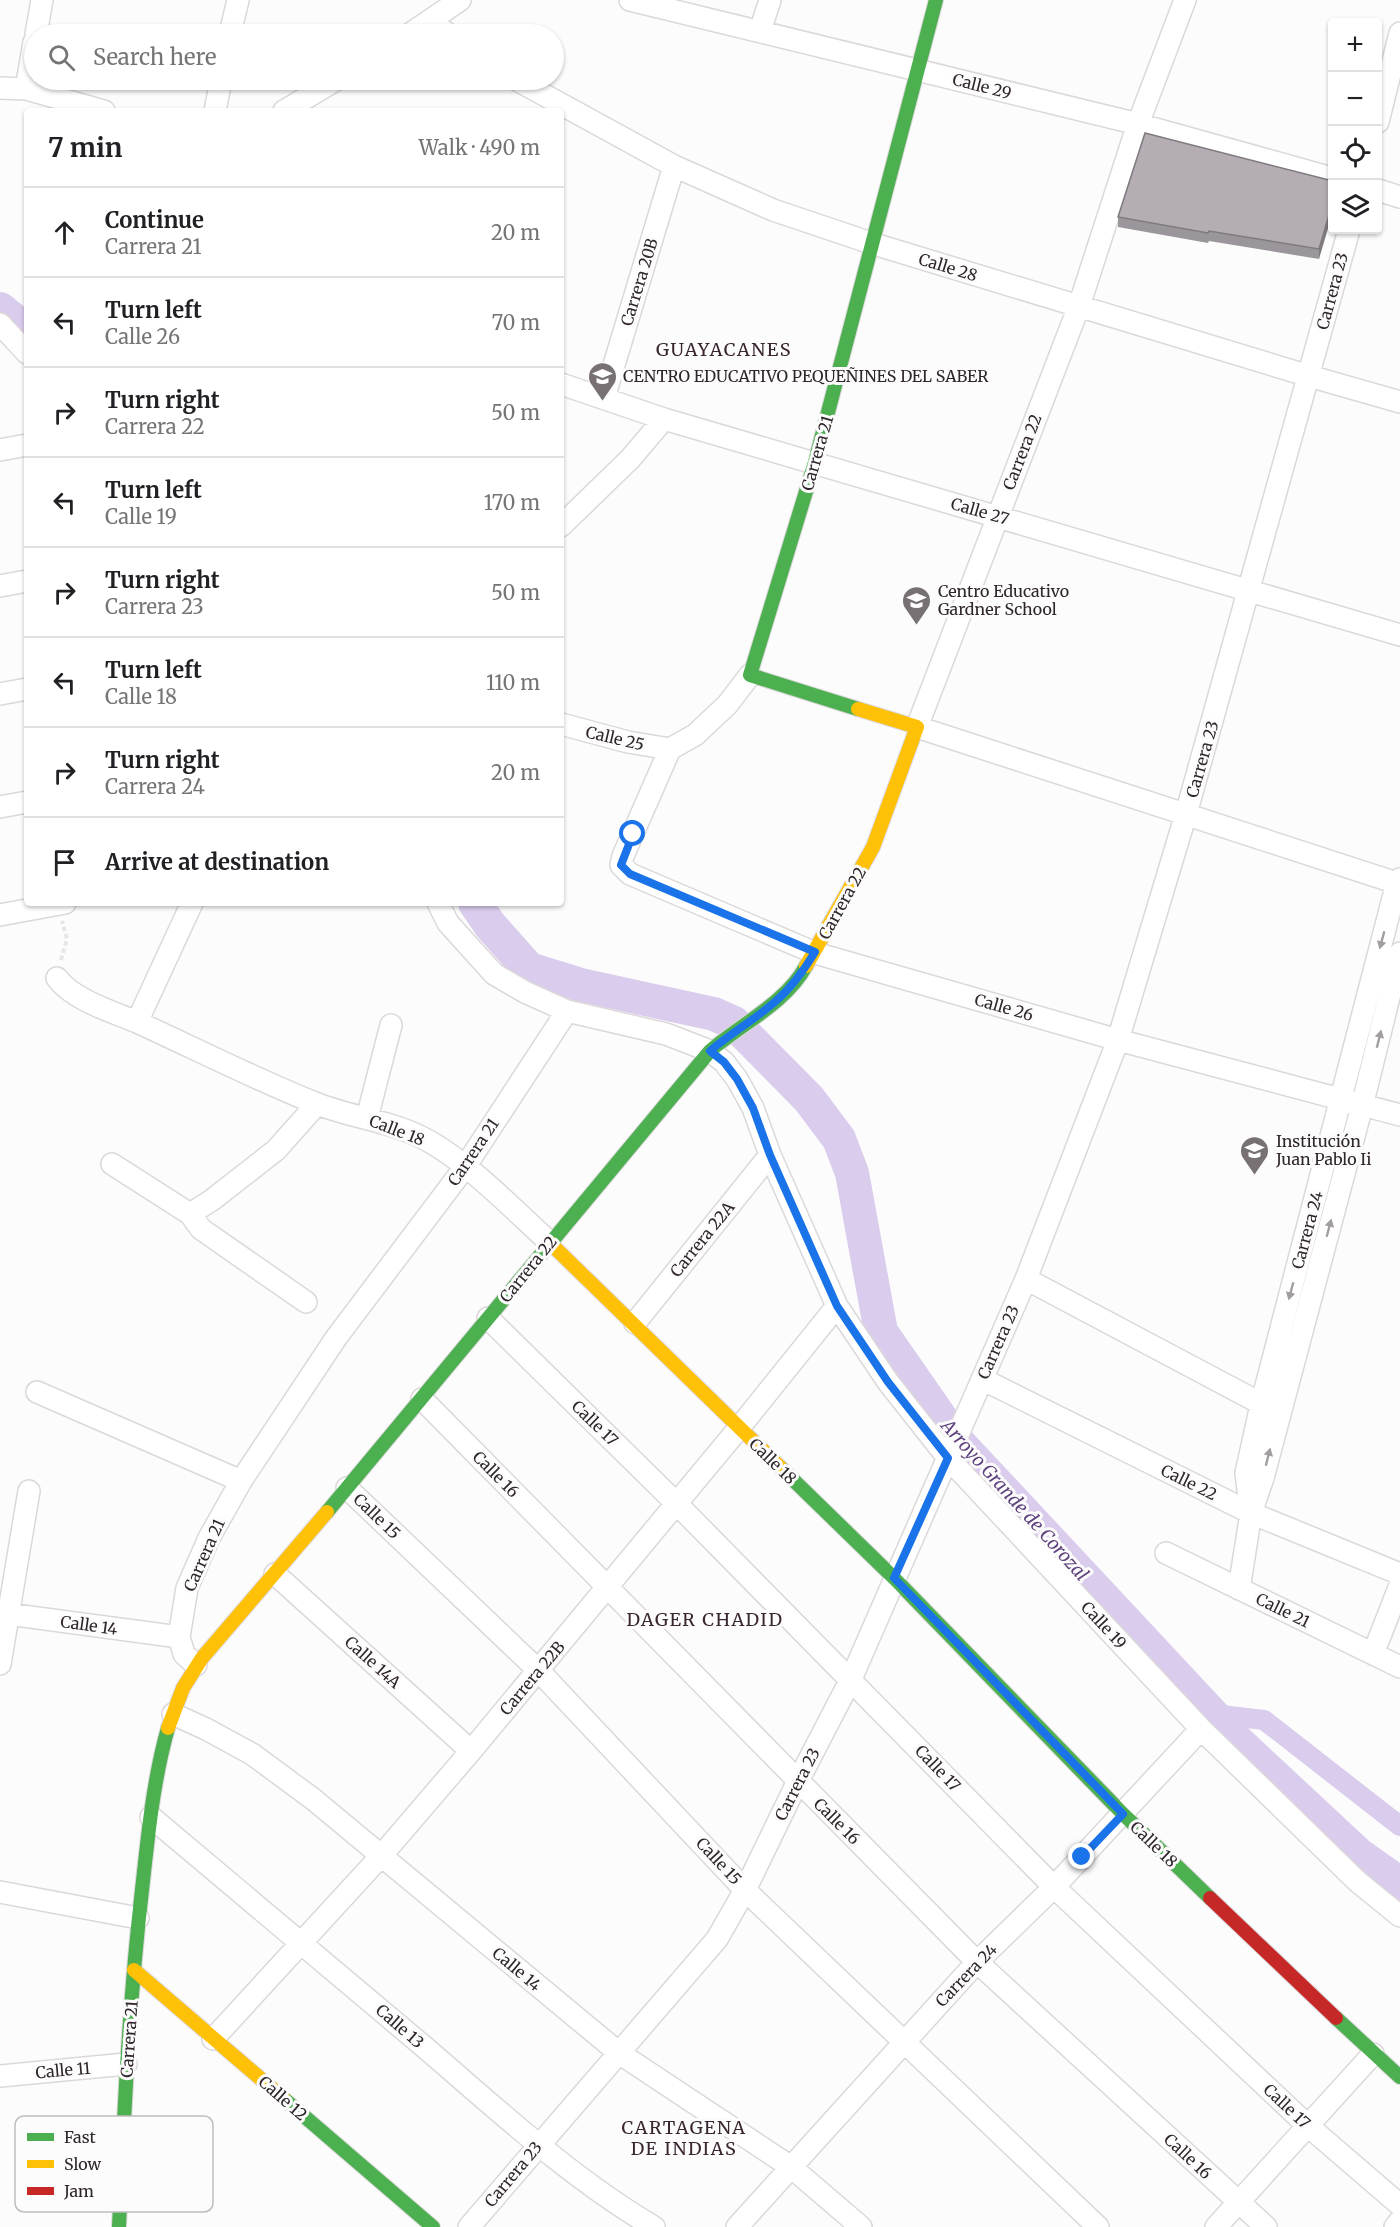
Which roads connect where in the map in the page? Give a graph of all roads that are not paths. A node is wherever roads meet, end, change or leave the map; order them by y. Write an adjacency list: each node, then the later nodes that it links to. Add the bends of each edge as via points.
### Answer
1 (42, 0): 9 (street)
2 (237, 0): 10 (street)
3 (460, 0): 8 (street)
4 (630, 0): 13 (street, Calle 29)
5 (770, 0): 13 (street)
6 (936, 0): 15 (street, Carrera 21)
7 (1185, 0): 26 (street, Carrera 22)
8 (431, 22): 11 (street); 12 (street)
9 (38, 24)
10 (232, 24)
11 (428, 24)
12 (434, 24)
13 (760, 32): 15 (street, Calle 29)
14 (1400, 33): 22 (street)
15 (918, 71): 26 (street, Calle 29); 32 (street, Carrera 21)
16 (0, 88): 17 (street)
17 (24, 89)
18 (30, 90): 23 (street)
19 (219, 90): 24 (street)
20 (319, 90): 25 (street)
21 (535, 90): 27 (street, Calle 28)
22 (1382, 103)
23 (93, 108)
24 (216, 108)
25 (289, 108)
26 (1138, 124): 28 (street, Calle 29); 33 (street, Carrera 22)
27 (674, 165): 32 (street, Calle 28, via 773,210); 38 (street, Carrera 20B)
28 (1328, 177)
29 (1382, 192): 30 (street)
30 (1400, 197)
31 (1348, 234): 36 (street, Carrera 23)
32 (874, 244): 33 (street, Calle 28); 43 (street, Carrera 21)
33 (1079, 306): 36 (street, Calle 28); 44 (street, Carrera 22)
34 (0, 324): 35 (street)
35 (24, 350)
36 (1309, 376): 39 (street, Calle 28); 48 (street, Carrera 23)
37 (564, 385): 38 (street, Calle 27)
38 (604, 398): 40 (street, Calle 27)
39 (1400, 402)
40 (664, 419): 43 (street, Calle 27); 45 (street, via 630,459)
41 (24, 446): 42 (street)
42 (0, 450)
43 (815, 462): 44 (street, Calle 27); 50 (street, Carrera 21)
44 (997, 516): 48 (street, Calle 27); 54 (street, Carrera 22)
45 (564, 523)
46 (24, 585): 47 (street)
47 (0, 586)
48 (1250, 590): 49 (street, Calle 27); 58 (street, Carrera 23)
49 (1400, 635)
50 (750, 675): 54 (street); 55 (street, Carrera 21, via 727,705 695,735)
51 (24, 690): 52 (street)
52 (0, 694)
53 (564, 725): 55 (street, Calle 25)
54 (917, 727): 58 (street); 64 (street, Carrera 22, via 873,847)
55 (670, 749): 64 (street, Calle 26, via 621,865 630,874)
56 (24, 803): 57 (street)
57 (0, 807)
58 (1186, 814): 59 (street); 70 (street, Carrera 23)
59 (1399, 882): 72 (street, Carrera 24, one-way to 72)
60 (50, 906): 63 (street)
61 (191, 906): 68 (street)
62 (440, 906): 67 (street, via 448,923 494,974)
63 (0, 915)
64 (815, 952): 70 (street, Calle 26); 71 (street, Carrera 22, via 803,972 776,1001)
65 (1400, 953): 74 (street, Carrera 24, one-way to 65)
66 (57, 978): 68 (street, Calle 18, via 79,996)
67 (567, 1011): 71 (street, via 666,1034); 79 (street, Carrera 21)
68 (137, 1022): 73 (street, Calle 18)
69 (391, 1024): 76 (street)
70 (1118, 1040): 72 (street, Calle 26); 82 (street, Carrera 23)
71 (710, 1051): 77 (street, Calle 19, via 737,1079 753,1108); 81 (street, Carrera 22)
72 (1341, 1100): 74 (street, Calle 26); 90 (street, Carrera 24, one-way to 90)
73 (317, 1104): 76 (street, Calle 18); 80 (street, via 276,1150)
74 (1362, 1106): 75 (street, Calle 26); 90 (street, Carrera 24, one-way to 74)
75 (1400, 1115)
76 (367, 1118): 79 (street, Calle 18, via 418,1136)
77 (770, 1155): 84 (street, Calle 19); 86 (street, Carrera 22A)
78 (112, 1164): 80 (street)
79 (465, 1167): 81 (street, Calle 18); 93 (street, Carrera 21, via 336,1338)
80 (190, 1214): 83 (street, via 201,1228)
81 (549, 1242): 85 (street, Carrera 22); 86 (street, Calle 18)
82 (1026, 1279): 87 (street, Carrera 23); 90 (street)
83 (306, 1302)
84 (837, 1306): 91 (street, Carrera 22B); 92 (street, Calle 19, via 888,1382)
85 (488, 1318): 89 (street, Carrera 22); 96 (street, Calle 17)
86 (635, 1323): 91 (street, Calle 18)
87 (982, 1379): 92 (street, Carrera 23); 97 (street, Calle 22)
88 (38, 1392): 93 (street)
89 (422, 1399): 94 (street, Carrera 22); 103 (street, Calle 16)
90 (1270, 1409): 97 (street, Carrera 24, via 1246,1473)
91 (739, 1428): 96 (street, Carrera 22B); 101 (street, Calle 18)
92 (951, 1451): 101 (street, Carrera 23); 114 (street, Calle 19)
93 (241, 1481): 106 (street, Carrera 21, via 187,1588)
94 (347, 1488): 99 (street, Carrera 22); 111 (street, Calle 15)
95 (29, 1491): 105 (street)
96 (677, 1504): 103 (street, Carrera 22B); 112 (street, Calle 17)
97 (1251, 1513): 100 (street, Calle 22); 104 (street, Carrera 24)
98 (1166, 1553): 104 (street, Calle 21)
99 (275, 1574): 109 (street, Carrera 22); 115 (street, Calle 14A)
100 (1400, 1574)
101 (894, 1578): 112 (street, Carrera 23); 117 (street, Calle 18)
102 (1400, 1585): 107 (street)
103 (608, 1587): 111 (street, Carrera 22B); 116 (street, Calle 16)
104 (1239, 1589): 107 (street, Calle 21)
105 (4, 1613): 106 (street, Calle 14); 108 (street)
106 (179, 1637): 109 (street, via 184,1654)
107 (1372, 1654): 110 (street, Calle 21)
108 (0, 1664)
109 (196, 1665): 113 (street, Carrera 21)
110 (1400, 1667)
111 (539, 1671): 115 (street, Carrera 22B); 121 (street, Calle 15)
112 (851, 1679): 116 (street, Carrera 23); 120 (street, Calle 17)
113 (173, 1714): 118 (street, Carrera 21); 119 (street, Calle 14, via 252,1754)
114 (1201, 1729): 117 (street, Carrera 24); 123 (street, Calle 19, via 1358,1882)
115 (471, 1751): 119 (street, Carrera 22B)
116 (798, 1781): 121 (street, Carrera 23); 126 (street, Calle 16)
117 (1123, 1814): 120 (street, Carrera 24); 131 (street, Calle 18)
118 (151, 1817): 124 (street, Carrera 21); 125 (street, Calle 13)
119 (381, 1856): 125 (street, Carrera 22B); 130 (street, Calle 14)
120 (1054, 1887): 126 (street, Carrera 24); 136 (street, Calle 17)
121 (745, 1890): 129 (street, Calle 15); 130 (street, Carrera 23, via 717,1939)
122 (0, 1892): 124 (street)
123 (1400, 1916)
124 (138, 1918): 127 (street, Carrera 21)
125 (303, 1943): 128 (street, Carrera 22B); 137 (street, Calle 13)
126 (977, 1962): 129 (street, Carrera 24); 139 (street, Calle 16)
127 (134, 1970): 128 (street, Calle 12); 132 (street, Carrera 21)
128 (213, 2039): 144 (street, Calle 12)
129 (903, 2042): 138 (street, Carrera 24); 149 (street, Calle 15)
130 (619, 2053): 137 (street, Carrera 23); 138 (street, Calle 14)
131 (1373, 2054): 134 (street, Calle 18); 136 (street)
132 (126, 2064): 133 (street, Calle 11); 135 (street, Carrera 21)
133 (0, 2076)
134 (1400, 2077)
135 (124, 2116)
136 (1308, 2125): 139 (street); 140 (street, Calle 17)
137 (538, 2145): 145 (street, Carrera 23); 146 (street, Calle 13, via 580,2179)
138 (791, 2167): 147 (street, Carrera 24); 148 (street, Calle 14)
139 (1237, 2202): 150 (street); 151 (street, Calle 16)
140 (1400, 2205)
141 (120, 2212): 143 (street, Carrera 21)
142 (1400, 2221): 152 (street)
143 (119, 2227)
144 (433, 2227)
145 (469, 2227)
146 (654, 2227)
147 (736, 2227)
148 (861, 2227)
149 (1098, 2227)
150 (1216, 2227)
151 (1266, 2227)
152 (1395, 2227)

